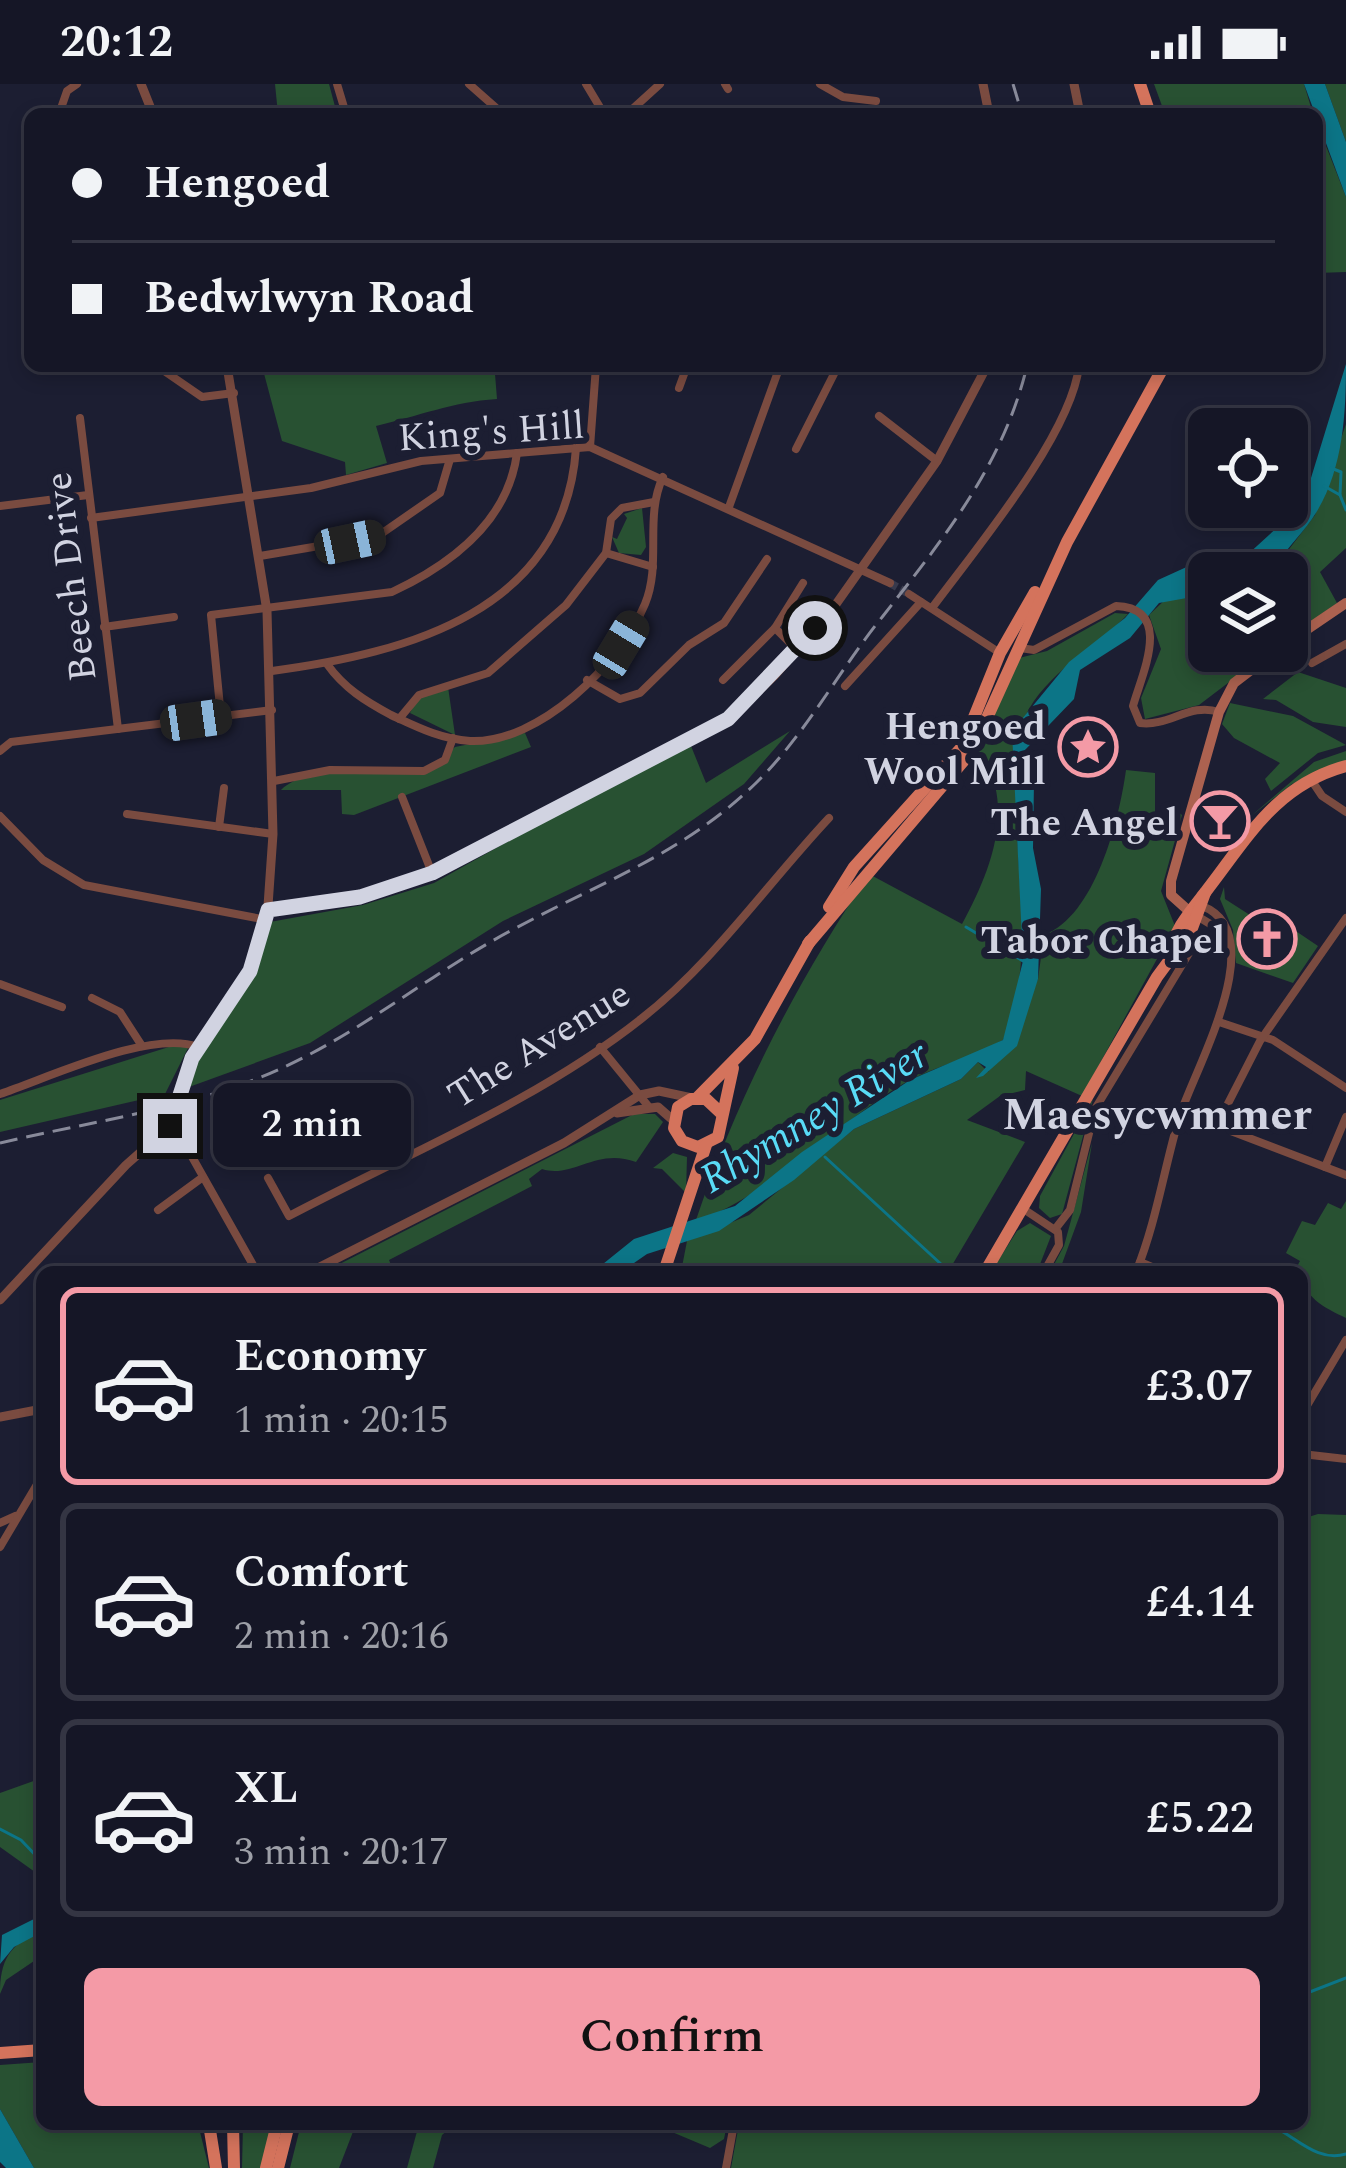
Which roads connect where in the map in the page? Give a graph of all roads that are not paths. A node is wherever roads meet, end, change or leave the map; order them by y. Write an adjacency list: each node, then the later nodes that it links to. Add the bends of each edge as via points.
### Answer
1 (77, 84): 6 (street)
2 (469, 84): 7 (street)
3 (660, 84): 8 (street)
4 (820, 84): 5 (street, via 843,97 871,98)
5 (868, 84)
6 (60, 108)
7 (496, 108)
8 (634, 108)
9 (165, 372): 19 (street, via 193,394)
10 (229, 372): 19 (street)
11 (596, 372): 22 (street)
12 (685, 372): 18 (street)
13 (778, 372): 33 (street)
14 (835, 372): 24 (street)
15 (984, 372): 27 (street)
16 (1078, 372): 46 (street, via 1028,473)
17 (1161, 372): 35 (main road)
18 (679, 388)
19 (234, 393): 30 (street)
20 (879, 416): 27 (street)
21 (80, 418): 29 (street, Beech Drive)
22 (590, 446): 23 (street, King's Hill); 28 (street, King's Hill)
23 (576, 448): 25 (street, King's Hill); 57 (street, via 561,515 532,565 454,627)
24 (796, 449)
25 (518, 453): 26 (street, King's Hill); 47 (street, via 513,483 454,559 392,592)
26 (450, 459): 30 (street, King's Hill); 37 (street, via 440,494 378,536)
27 (937, 461): 40 (street)
28 (663, 477): 31 (street); 33 (street, King's Hill)
29 (88, 496): 32 (street); 34 (street, Beech Drive)
30 (249, 496): 34 (street, King's Hill); 37 (street)
31 (654, 502): 36 (street, via 622,508 611,520); 39 (street)
32 (0, 506)
33 (729, 507): 40 (street, King's Hill)
34 (91, 518): 49 (street, Beech Drive)
35 (1066, 545): 53 (main road); 55 (main road)
36 (605, 553): 39 (street); 66 (street, via 566,604 488,673 419,695)
37 (260, 556): 47 (street)
38 (767, 559): 60 (street, via 724,623 640,693 620,699)
39 (652, 566): 60 (street, via 637,617)
40 (861, 566): 42 (street, King's Hill); 54 (street)
41 (803, 583): 50 (street)
42 (890, 583)
43 (908, 594): 44 (street)
44 (921, 602): 46 (street); 62 (street)
45 (1345, 605): 51 (main road)
46 (932, 608): 55 (street)
47 (267, 610): 58 (street); 65 (street, via 211,615)
48 (174, 617): 49 (street)
49 (104, 627): 67 (street, Beech Drive)
50 (775, 628): 54 (street); 61 (street)
51 (1308, 630)
52 (1346, 644): 56 (street)
53 (1016, 647): 64 (street, via 1034,650 1116,606 1130,607 1153,644 1133,706 1140,723 1194,709); 86 (main road, via 972,751)
54 (797, 650): 81 (street, via 728,719)
55 (1000, 653): 86 (main road, via 962,747 854,867)
56 (1312, 663)
57 (327, 664): 58 (street); 66 (street, via 343,686)
58 (272, 671): 63 (street)
59 (1248, 672): 64 (main road)
60 (587, 680): 68 (street, via 528,728 501,738)
61 (723, 680)
62 (844, 686)
63 (273, 710): 65 (street); 72 (street)
64 (1219, 712): 82 (main road, via 1171,881 1171,895)
65 (221, 716): 67 (street)
66 (399, 718): 68 (street)
67 (118, 729): 69 (street, via 10,742)
68 (453, 738): 72 (street, via 445,760 424,771 330,770)
69 (0, 751)
70 (1346, 766): 71 (main road)
71 (1310, 779): 75 (street); 82 (main road, via 1253,825)
72 (274, 781): 80 (street)
73 (224, 788): 79 (street)
74 (402, 797): 81 (street)
75 (1346, 812)
76 (127, 814): 79 (street)
77 (0, 816): 83 (street, via 43,860 84,885)
78 (829, 818): 96 (street, The Avenue, via 720,943)
79 (219, 827): 80 (street)
80 (273, 834): 83 (street)
81 (432, 873): 83 (street)
82 (1195, 906): 87 (main road); 92 (street, via 1220,915 1226,934)
83 (267, 915): 95 (street, via 250,971)
84 (1346, 918): 93 (street)
85 (1197, 940): 88 (street)
86 (808, 944): 97 (main road)
87 (1168, 960): 88 (street); 115 (main road)
88 (1179, 975): 117 (street, via 1095,1109 1070,1210)
89 (0, 984): 91 (street)
90 (92, 998): 94 (street, via 120,1012)
91 (62, 1007)
92 (1220, 1022): 93 (street); 103 (street)
93 (1264, 1037): 98 (street); 108 (street)
94 (142, 1046): 95 (street); 99 (street)
95 (198, 1047): 109 (street, bridge)
96 (600, 1047): 100 (street); 114 (street, The Avenue, via 289,1216)
97 (734, 1066): 101 (main road); 105 (main road)
98 (1346, 1088)
99 (0, 1094)
100 (640, 1095): 101 (street); 102 (street); 104 (street)
101 (695, 1098): 105 (main road); 107 (main road, via 678,1107)
102 (649, 1107): 104 (street); 107 (street)
103 (1181, 1112): 108 (street); 123 (street)
104 (617, 1113): 119 (street)
105 (722, 1114): 110 (main road, via 718,1136)
106 (1346, 1117): 111 (street)
107 (674, 1120): 110 (main road, via 682,1141)
108 (1217, 1125): 111 (street)
109 (170, 1126): 113 (street); 124 (street)
110 (706, 1145): 120 (main road)
111 (1324, 1167): 112 (street)
112 (1346, 1175)
113 (203, 1178): 116 (street); 118 (street)
114 (268, 1178)
115 (1022, 1208): 117 (street); 121 (main road)
116 (158, 1210)
117 (1055, 1228): 122 (street, via 1059,1245)
118 (254, 1266)
119 (322, 1266)
120 (666, 1266)
121 (988, 1266)
122 (1047, 1266)
123 (1138, 1266)
124 (0, 1300)
125 (1346, 1340): 126 (street)
126 (1308, 1396)
127 (36, 1410): 128 (street)
128 (0, 1417)
129 (1308, 1455): 130 (street)
130 (1346, 1459)
131 (36, 1485): 132 (street)
132 (16, 1515): 133 (street); 134 (street)
133 (0, 1523)
134 (0, 1547)
135 (36, 2051): 136 (main road)
136 (0, 2054)
137 (210, 2130): 142 (main road)
138 (232, 2130): 143 (main road)
139 (276, 2130): 144 (main road)
140 (288, 2130): 145 (main road)
141 (733, 2130): 146 (street)
142 (216, 2168)
143 (234, 2168)
144 (266, 2168)
145 (278, 2168)
146 (726, 2168)

